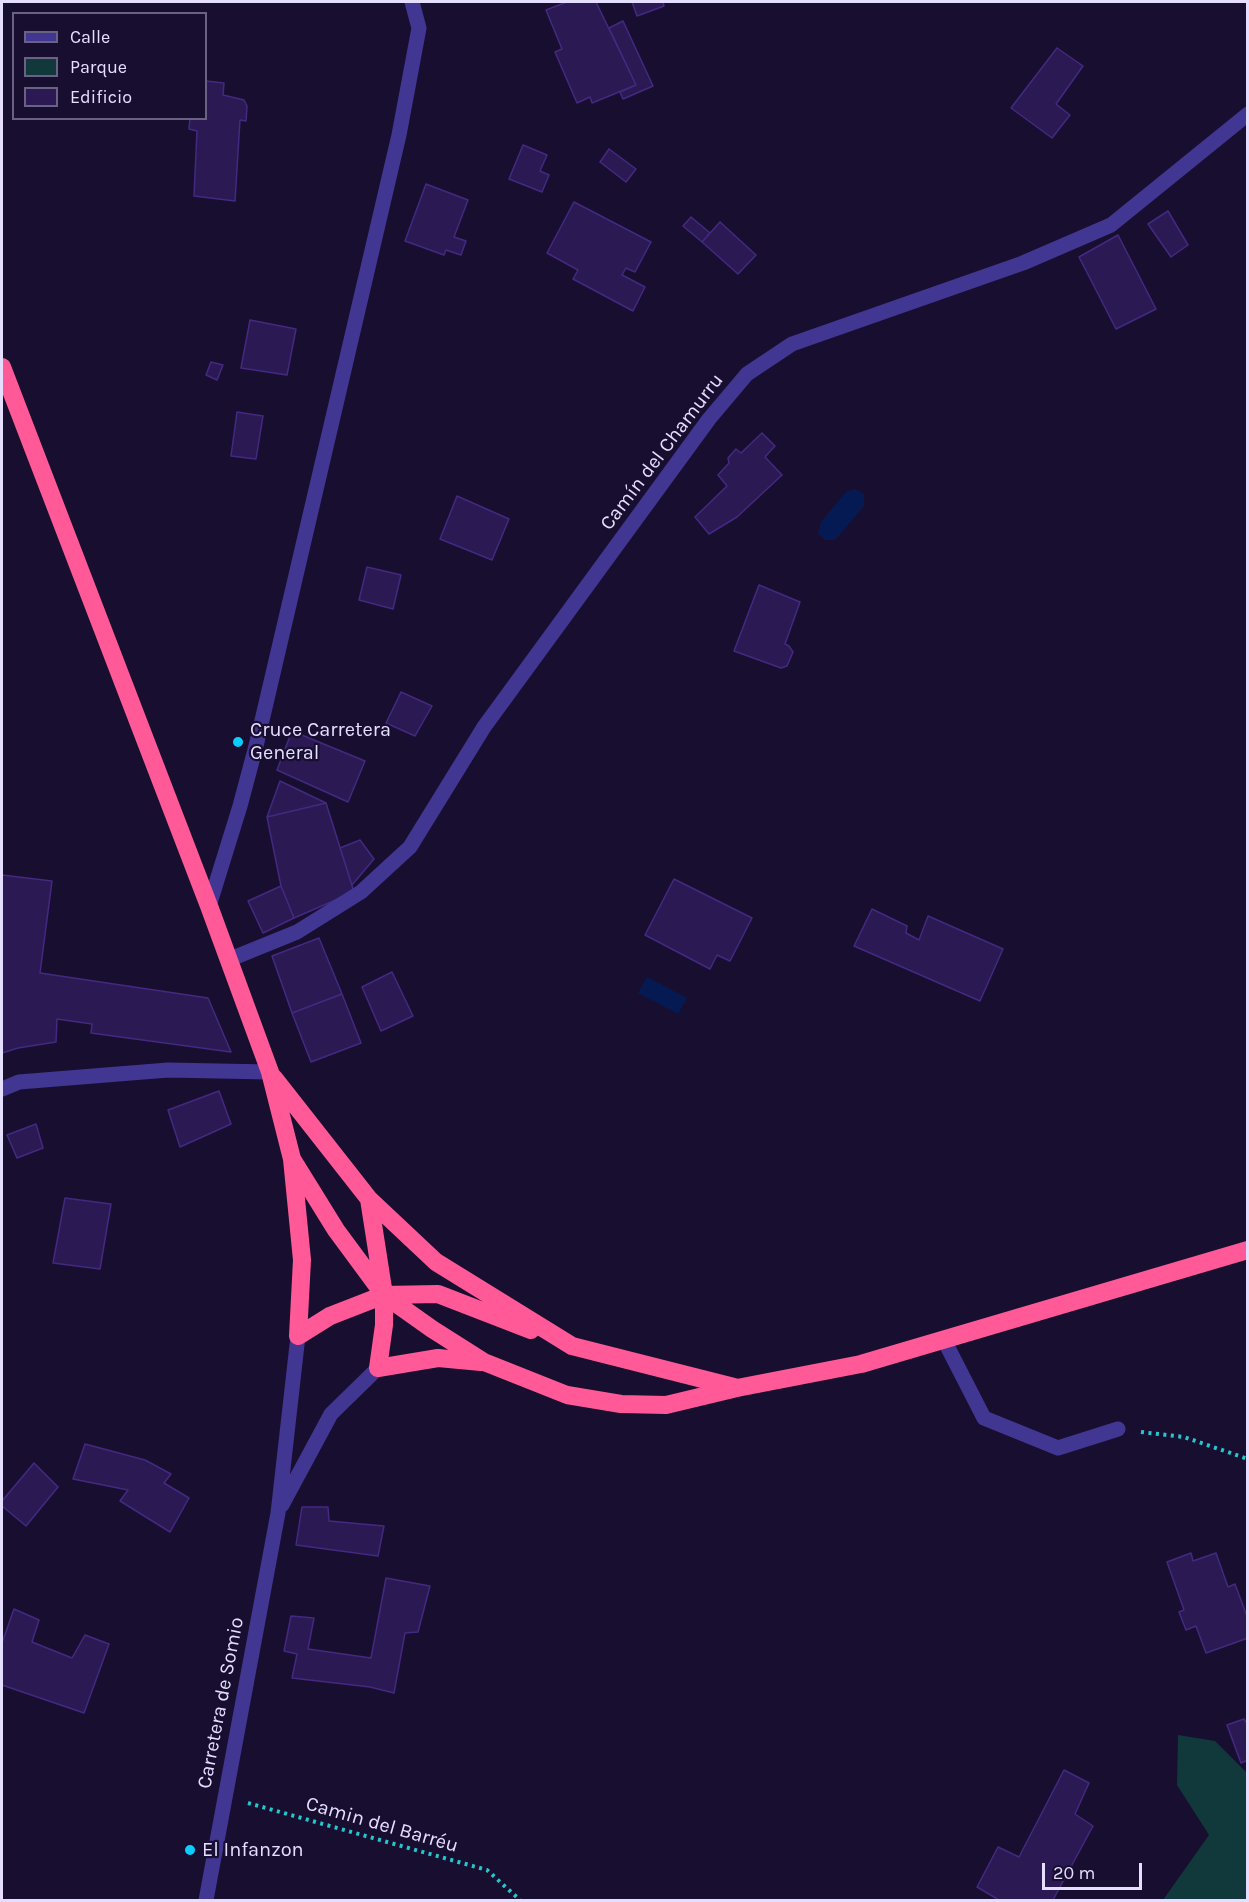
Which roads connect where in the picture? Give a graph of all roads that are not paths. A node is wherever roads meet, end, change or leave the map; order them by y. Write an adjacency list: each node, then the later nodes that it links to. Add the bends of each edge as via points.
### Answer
1 (412, 2): 4 (street, via 419,28 399,135 256,746)
2 (1248, 114): 5 (street, Camín del Chamurru, via 1111,225 1023,263 792,344 747,374 709,419 484,727 410,846 361,892 297,932)
3 (2, 367): 4 (highway)
4 (209, 906): 5 (highway)
5 (228, 960): 6 (highway)
6 (270, 1072): 7 (street, via 168,1070 19,1082); 8 (highway); 9 (highway)
7 (2, 1089)
8 (292, 1159): 11 (highway, via 336,1230); 12 (highway, via 302,1260)
9 (369, 1199): 11 (highway); 14 (highway, via 436,1262)
10 (1248, 1250): 13 (highway)
11 (384, 1295): 12 (highway, via 330,1316); 14 (highway, via 438,1294); 15 (highway); 16 (highway)
12 (298, 1336): 19 (street)
13 (944, 1340): 17 (highway, via 861,1364); 18 (street, via 984,1418 1058,1448)
14 (572, 1346): 17 (highway)
15 (484, 1362): 16 (highway, via 438,1358); 17 (highway, via 567,1395 621,1404 666,1405)
16 (378, 1368): 19 (street, via 331,1414)
17 (737, 1388)
18 (1118, 1429)
19 (278, 1513): 20 (street, Carretera de Somio)
20 (206, 1900)

